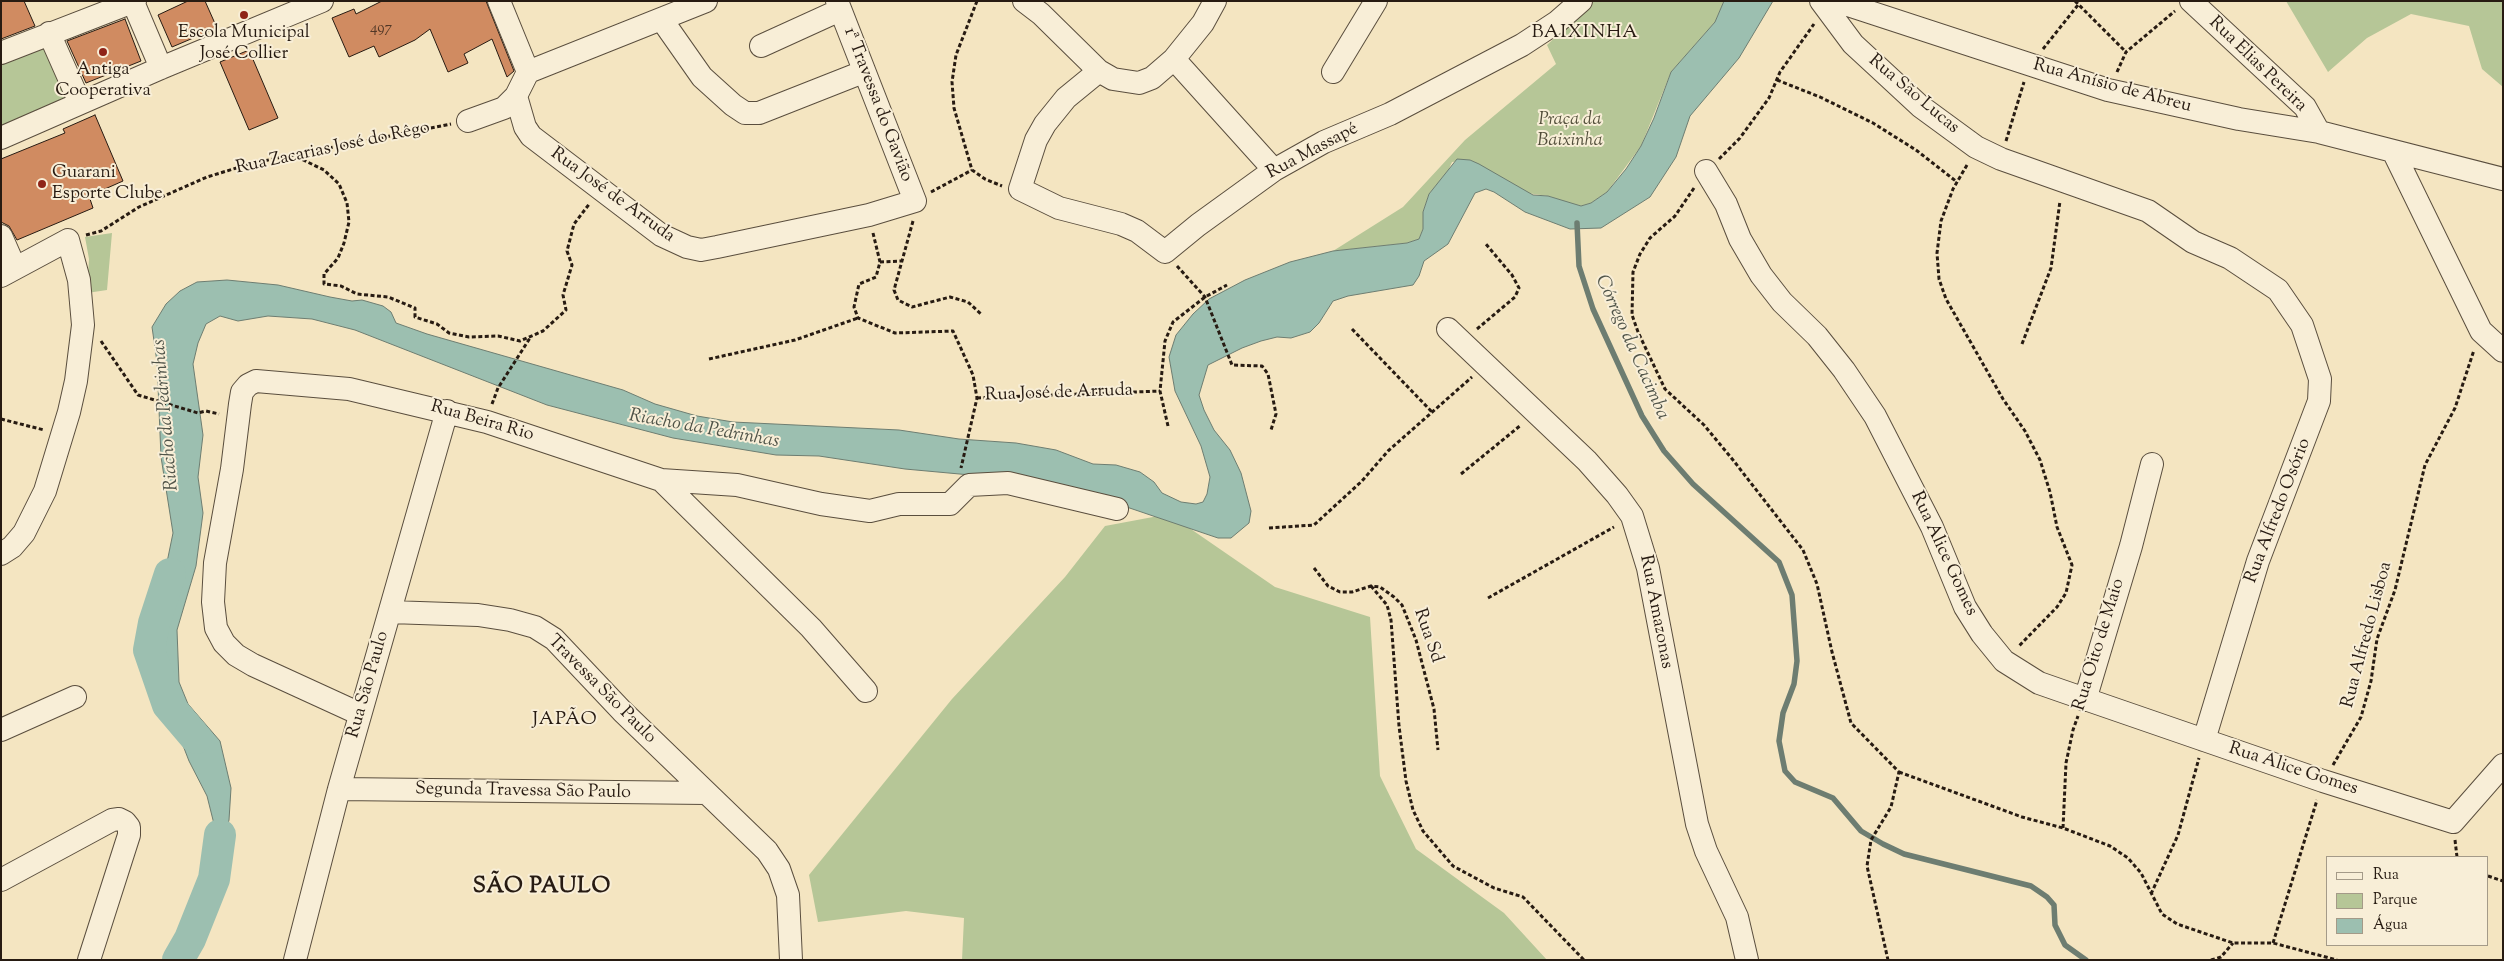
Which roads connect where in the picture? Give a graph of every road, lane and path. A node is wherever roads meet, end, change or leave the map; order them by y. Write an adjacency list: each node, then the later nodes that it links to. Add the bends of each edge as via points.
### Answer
1 (322, 1): 20 (street)
2 (499, 1): 22 (street)
3 (706, 1): 14 (street)
4 (977, 1): 35 (path, via 956,55 952,82 960,135)
5 (1215, 1): 19 (street, via 1203,23)
6 (1376, 1): 24 (street)
7 (1580, 1): 36 (street, Rua Massapé, via 1557,22 1522,45)
8 (2075, 1): 17 (path)
9 (134, 2): 15 (street); 20 (street)
10 (1827, 4): 25 (path, via 1795,48); 26 (street, Rua Anísio de Abreu); 32 (street, Rua São Lucas, via 1853,44 1920,106)
11 (2185, 4): 17 (path); 30 (street, Rua Elias Pereira, via 2305,108)
12 (839, 6): 16 (street); 23 (street, 1ª Travessa do Gavião)
13 (1039, 6): 21 (street)
14 (662, 20): 22 (street); 23 (street, via 702,77 745,113 759,113)
15 (49, 33): 18 (street); 28 (street)
16 (761, 46)
17 (2126, 52): 26 (path)
18 (1, 53)
19 (1174, 59): 21 (street, via 1152,78 1139,83 1114,79); 36 (street)
20 (161, 68): 28 (street)
21 (1099, 71): 42 (street, via 1066,98 1045,124 1036,140)
22 (528, 72): 27 (street)
23 (863, 72): 43 (street, 1ª Travessa do Gavião)
24 (1333, 72)
25 (1777, 80): 37 (path, via 1769,98 1740,138); 40 (path, via 1820,96 1873,123 1916,150)
26 (2108, 90): 30 (street, Rua Anísio de Abreu, via 2239,119)
27 (516, 96): 29 (street, via 504,108); 41 (street, Rua José de Arruda, via 531,136)
28 (80, 104): 31 (street)
29 (468, 121): 34 (path, Rua Zacarias José do Rêgo)
30 (2319, 132): 33 (street, Rua Anísio de Abreu)
31 (3, 133)
32 (1976, 147): 39 (street, Rua São Lucas); 40 (path)
33 (2393, 151): 38 (street, Rua Anísio de Abreu); 58 (street)
34 (291, 154): 47 (path, Rua Zacarias José do Rêgo, via 207,177 139,207 101,231); 61 (path, via 324,170 339,184 346,203 349,222 344,243 338,258 324,274 324,284 341,286 357,294 388,297 415,308 416,317 437,324 449,333 469,337 509,337 520,341)
35 (972, 170): 42 (path, via 998,186); 43 (path)
36 (1274, 170): 49 (street, Rua Massapé, via 1198,224)
37 (1706, 172): 89 (street, Rua Alice Gomes, via 1762,275 1782,302 1838,363 1875,416 1932,527 1965,608); 98 (path, via 1675,216 1650,238 1640,254 1634,272 1632,315 1665,389 1704,425 1803,550 1817,584 1852,724)
38 (2503, 179)
39 (2062, 180): 44 (street, Rua São Lucas); 62 (path, via 2051,268)
40 (1957, 182): 89 (path, via 1941,221 1937,253 1939,279 1952,311 2040,460 2057,527 2072,565 2066,593 2058,607)
41 (601, 188): 45 (street, Rua José de Arruda, via 676,244 701,250); 61 (path, via 574,224 567,251 572,265 563,295 566,310 554,323)
42 (1020, 190): 49 (street, via 1059,208 1121,224 1137,231)
43 (915, 201): 45 (street, Rua José de Arruda); 50 (path)
44 (2136, 207): 95 (street, Rua Alfredo Osório, via 2160,218 2192,242 2230,258 2278,290 2302,325 2320,379 2317,410 2282,492 2258,561)
45 (869, 215): 51 (path)
46 (1, 236): 52 (street)
47 (68, 240): 52 (street); 76 (street, via 79,280 83,325 76,381)
48 (1485, 243): 59 (path, via 1519,288 1515,297)
49 (1165, 252): 54 (path)
50 (902, 261): 51 (path); 55 (path, via 894,290 898,300 912,307 950,297 968,302)
51 (880, 262): 56 (path, via 876,277 858,284 854,306)
52 (8, 272)
53 (1227, 285): 54 (path)
54 (1204, 298): 67 (path, via 1173,322 1165,341); 75 (path, via 1232,365 1262,366 1268,374 1276,414)
55 (980, 314)
56 (858, 318): 64 (path, via 795,340); 68 (path, Rua José de Arruda, via 895,333 953,330 973,376)
57 (1352, 329): 70 (path)
58 (2481, 331): 63 (street); 99 (path, Rua Alfredo Lisboa, via 2455,408 2425,465 2395,590 2377,639 2371,681 2361,716)
59 (1455, 336): 65 (street, Rua Amazonas)
60 (99, 337): 71 (path, via 138,395)
61 (530, 338): 66 (path)
62 (2022, 344)
63 (2503, 351)
64 (709, 359)
65 (1485, 365): 70 (path); 72 (street, Rua Amazonas)
66 (498, 388)
67 (1160, 390): 68 (path, Rua José de Arruda); 74 (path)
68 (977, 398): 79 (path)
69 (447, 410): 80 (street, Rua Beira Rio); 88 (street, Rua São Paulo); 93 (street, Rua Beira Rio, via 349,389 274,381 256,381 242,392 215,563 213,602 216,628 224,643 254,666)
70 (1432, 412): 83 (path, via 1314,525)
71 (198, 413)
72 (1535, 413): 78 (path); 82 (street, Rua Amazonas, via 1587,461)
73 (1, 419): 76 (path)
74 (1168, 426)
75 (1271, 430)
76 (62, 435): 84 (street, via 37,509 24,533)
77 (2152, 464): 92 (street, Rua Oito de Maio)
78 (1461, 474)
79 (959, 476)
80 (661, 480): 81 (street, Rua Beira Rio, via 737,485 870,511 899,504 950,504 969,485 1008,483); 90 (street, via 811,628)
81 (1117, 509)
82 (1632, 516): 87 (path); 114 (street, Rua Amazonas, via 1648,568 1697,824 1706,851 1737,916)
83 (1269, 528)
84 (1, 554)
85 (1314, 568): 86 (path, via 1328,586 1340,592)
86 (1371, 586): 96 (path, Rua Sd, via 1380,587 1394,596 1408,620 1434,709); 113 (path, via 1387,605 1391,620 1406,781 1413,810 1423,831 1453,866 1494,888 1523,897)
87 (1488, 598)
88 (390, 612): 93 (street, Rua São Paulo); 101 (street, Travessa São Paulo, via 478,615 535,627 554,639 622,711)
89 (2004, 662): 92 (street, Rua Alice Gomes, via 2039,682)
90 (866, 691)
91 (74, 697): 94 (street)
92 (2085, 700): 95 (street, Rua Alice Gomes); 102 (path, Rua Oito de Maio, via 2072,730 2066,763)
93 (360, 714): 100 (street, Rua São Paulo)
94 (1, 730)
95 (2204, 740): 99 (street, Rua Alice Gomes); 106 (path, via 2178,835)
96 (1438, 750)
97 (2503, 765): 99 (street, Rua Alice Gomes, via 2453,822)
98 (1899, 772): 102 (path, via 2022,818); 115 (path, via 1891,807 1871,840 1868,866)
99 (2323, 781): 108 (path, Rua Alfredo Lisboa)
100 (339, 789): 101 (street, Segunda Travessa São Paulo); 111 (street, Rua São Paulo)
101 (707, 793): 112 (street, Travessa São Paulo, via 767,852 779,869 788,895)
102 (2063, 828): 106 (path, via 2110,846 2128,858)
103 (2489, 876): 105 (path)
104 (1, 880): 110 (street, via 112,820 125,822 129,835)
105 (2503, 880)
106 (2151, 894): 107 (path, via 2162,914 2177,924)
107 (2233, 943): 108 (path); 116 (path, via 2221,957)
108 (2273, 943): 109 (path)
109 (2316, 955): 117 (path); 118 (path)
110 (89, 960)
111 (294, 960)
112 (791, 960)
113 (1584, 960)
114 (1747, 960)
115 (1888, 960)
116 (2211, 960)
117 (2316, 960)
118 (2337, 960)

